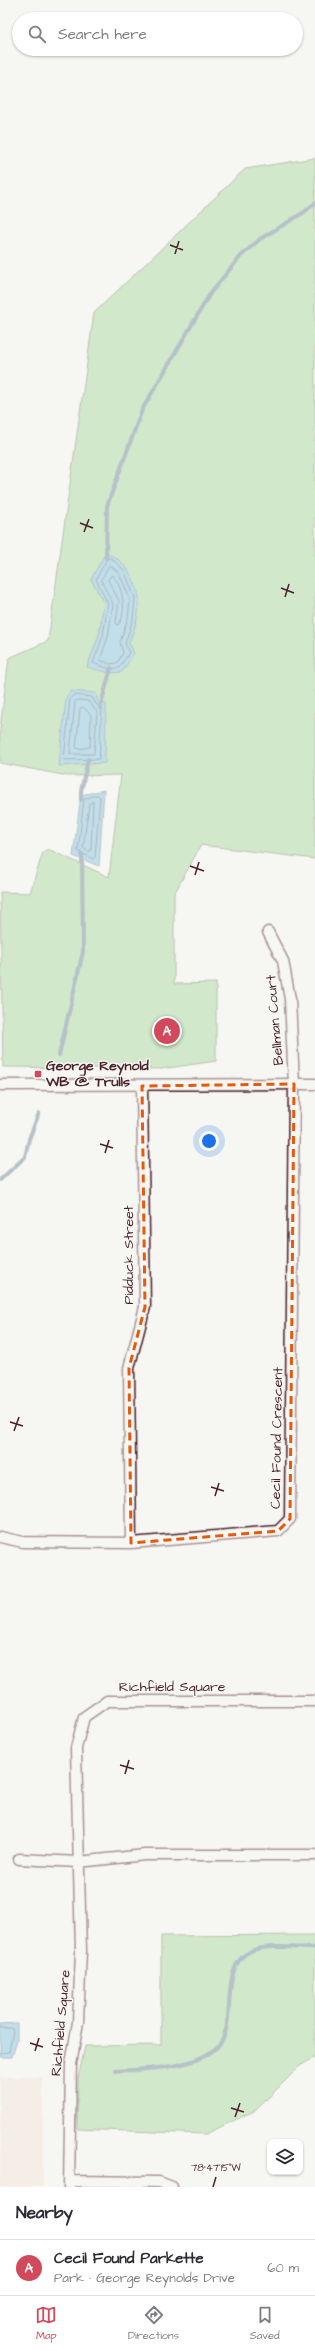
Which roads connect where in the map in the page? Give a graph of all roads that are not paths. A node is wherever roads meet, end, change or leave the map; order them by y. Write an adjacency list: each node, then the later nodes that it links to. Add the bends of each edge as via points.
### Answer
1 (268, 932): 2 (street, Bellman Court, via 283,961 290,999)
2 (294, 1084): 3 (street); 5 (street); 7 (street, Cecil Found Crescent, via 290,1519 278,1531)
3 (315, 1084)
4 (0, 1085): 5 (street)
5 (142, 1086): 7 (street, Pidduck Street, via 145,1307 129,1368)
6 (0, 1537): 7 (street, Cecil Found Crescent, via 23,1542)
7 (131, 1543)
8 (315, 1701): 11 (street, Richfield Square, via 107,1701 84,1717 76,1748)
9 (315, 1855): 11 (street, via 145,1855)
10 (19, 1859): 11 (street)
11 (78, 1862): 12 (street, Richfield Square, via 81,1951 78,2022 71,2064)
12 (69, 2184): 13 (street, via 159,2182)
13 (172, 2187)

